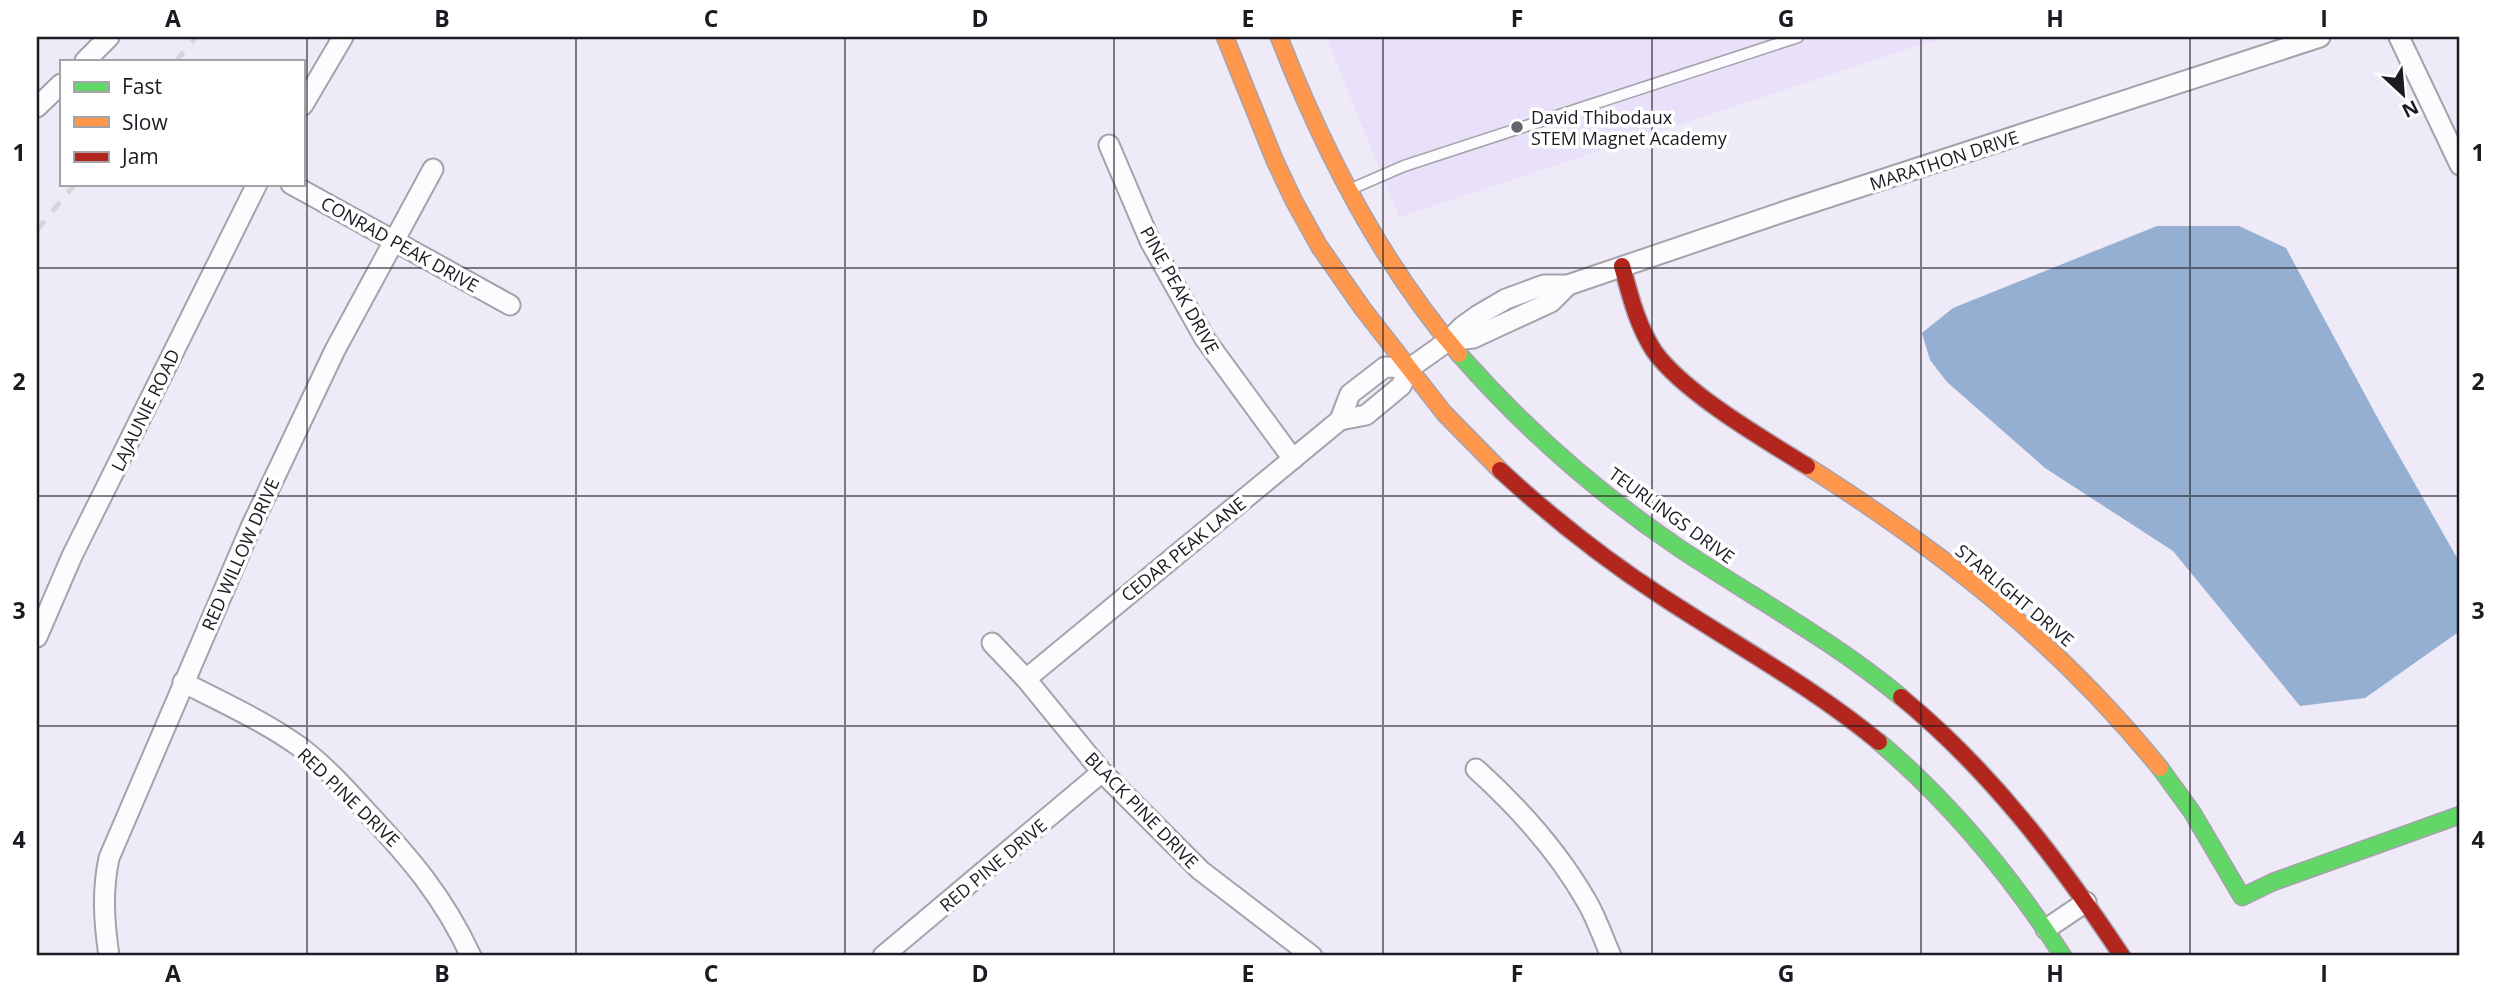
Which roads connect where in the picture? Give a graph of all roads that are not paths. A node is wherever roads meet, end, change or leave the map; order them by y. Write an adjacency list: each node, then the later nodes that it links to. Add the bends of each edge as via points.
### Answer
1 (109, 37): 8 (street)
2 (343, 37): 10 (street)
3 (1225, 37): 22 (street, via 1295,203 1335,269)
4 (1279, 37): 17 (street, TEURLINGS DRIVE, via 1310,113)
5 (1798, 37): 17 (lane, via 1404,166)
6 (2320, 37): 19 (street, MARATHON DRIVE)
7 (2399, 37): 13 (street)
8 (86, 60)
9 (60, 85): 11 (street)
10 (304, 103)
11 (37, 107)
12 (1109, 145): 23 (street, PINE PEAK DRIVE, via 1150,241 1205,339)
13 (2460, 165)
14 (433, 169): 18 (street, RED WILLOW DRIVE)
15 (256, 186): 24 (street, LAJAUNIE ROAD, via 72,556)
16 (294, 186): 18 (street, CONRAD PEAK DRIVE)
17 (1350, 189): 21 (street, TEURLINGS DRIVE, via 1377,241)
18 (394, 240): 20 (street, CONRAD PEAK DRIVE); 27 (street, RED WILLOW DRIVE, via 335,350)
19 (1622, 266): 21 (street, MARATHON DRIVE, via 1506,299); 30 (street, STARLIGHT DRIVE, via 1640,323 1663,362 1714,405 1933,551 2039,636 2095,692 2197,818 2242,897)
20 (510, 305)
21 (1448, 341): 22 (street, MARATHON DRIVE); 31 (street, TEURLINGS DRIVE, via 1495,393 1661,535 1799,622 1918,711 2017,811)
22 (1410, 368): 23 (street, CEDAR PEAK LANE, via 1401,386 1366,415 1340,420); 32 (street, via 1448,417 1560,520 1631,576 1831,705 1883,745 1937,793 1982,843)
23 (1293, 459): 26 (street, CEDAR PEAK LANE)
24 (37, 637)
25 (992, 643): 26 (street, BLACK PINE DRIVE)
26 (1026, 679): 29 (street, BLACK PINE DRIVE)
27 (183, 682): 33 (street, RED WILLOW DRIVE, via 109,858 104,881); 34 (street, RED PINE DRIVE, via 301,748 346,789 411,858 440,898)
28 (1476, 769): 37 (street, via 1550,845 1588,903)
29 (1102, 772): 35 (street, RED PINE DRIVE); 36 (street, BLACK PINE DRIVE, via 1200,870)
30 (2460, 815)
31 (2087, 902): 32 (street); 39 (street, TEURLINGS DRIVE)
32 (2046, 929): 38 (street)
33 (109, 956)
34 (471, 956)
35 (883, 956)
36 (1312, 956)
37 (1611, 956)
38 (2063, 956)
39 (2122, 956)

